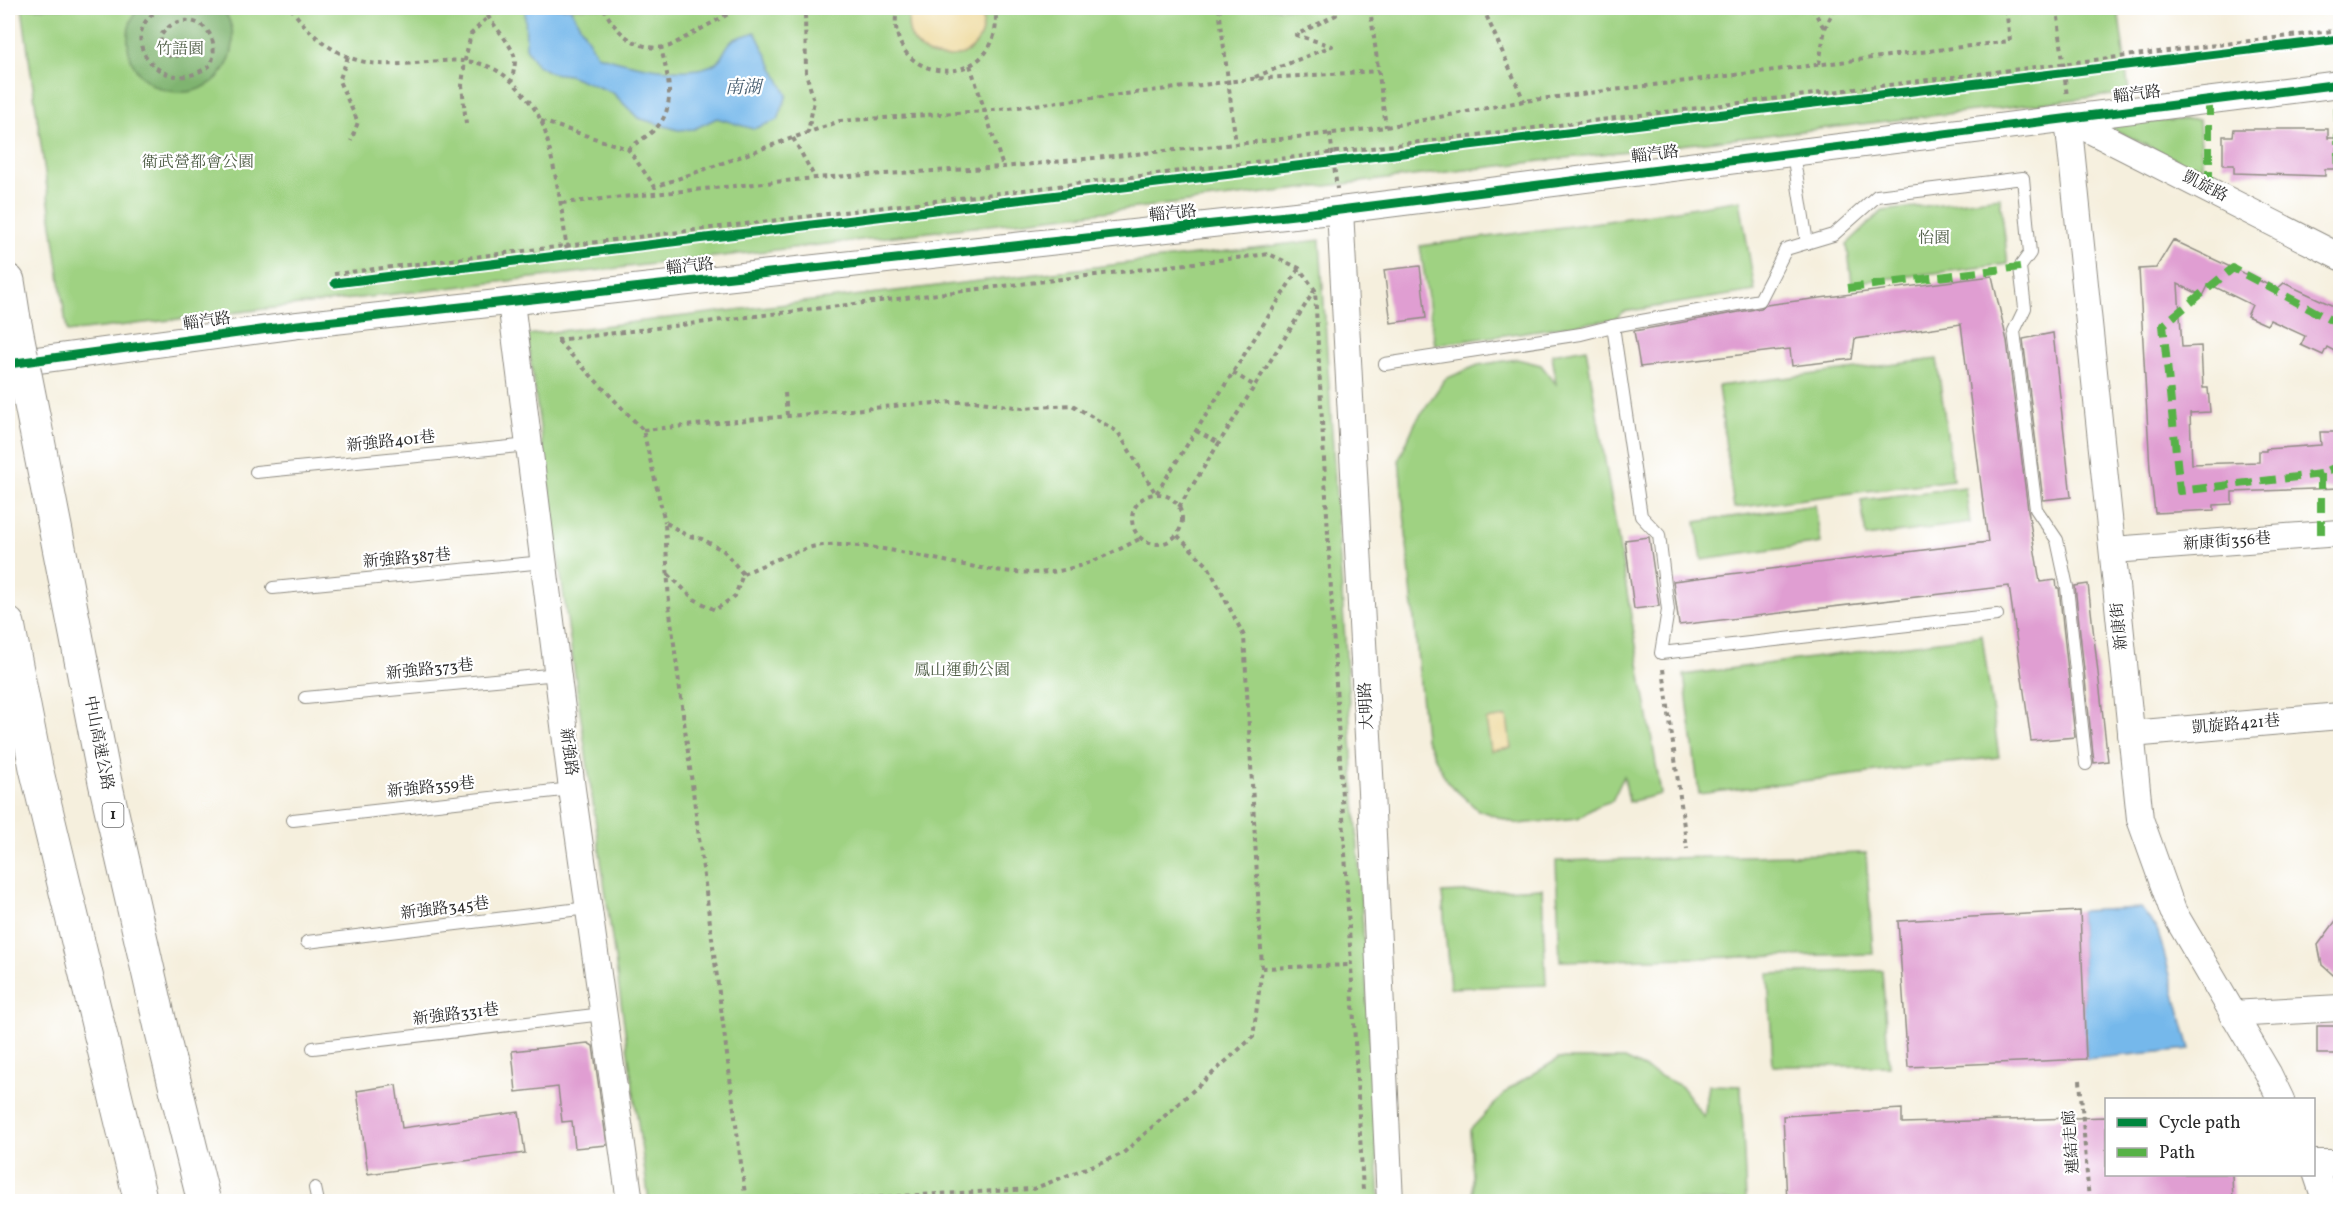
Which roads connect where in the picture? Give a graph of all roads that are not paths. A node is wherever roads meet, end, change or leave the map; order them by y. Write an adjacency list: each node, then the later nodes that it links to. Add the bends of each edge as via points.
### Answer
1 (2340, 84): 2 (street, 輜汽路)
2 (2068, 119): 3 (street, 輜汽路); 6 (street, 凱旋路); 15 (street, 新康街)
3 (1793, 153): 4 (street, 輜汽路); 5 (lane)
4 (1340, 210): 8 (street, 輜汽路); 42 (street, 大明路)
5 (1807, 243): 9 (lane, via 1786,249 1760,300); 24 (lane, via 1833,235 1876,196 2023,177 2030,253 2019,267 2025,308 2014,331 2036,509 2057,540 2067,587)
6 (2340, 257)
7 (8, 280): 39 (highway, 中山高速公路 / 1, bridge, via 105,782)
8 (511, 302): 10 (street, 輜汽路, via 298,325); 12 (street, 新強路)
9 (1613, 326): 11 (lane); 18 (lane, via 1641,516 1659,535 1668,610 1661,653)
10 (8, 364)
11 (1385, 364)
12 (529, 445): 13 (lane, 新強路401巷); 16 (street, 新強路)
13 (256, 472)
14 (2340, 533): 15 (street, 新康街356巷)
15 (2112, 550): 23 (street, 新康街)
16 (544, 562): 17 (lane, 新強路387巷); 20 (street, 新強路)
17 (273, 588)
18 (1997, 615)
19 (8, 624): 38 (highway, via 36,768)
20 (558, 674): 21 (lane, 新強路373巷); 25 (street, 新強路)
21 (305, 698)
22 (2340, 716): 23 (street, 凱旋路421巷)
23 (2131, 734): 31 (street, 新康街, via 2140,819 2173,911)
24 (2086, 764)
25 (572, 789): 26 (lane, 新強路359巷); 27 (street, 新強路)
26 (293, 820)
27 (588, 908): 28 (lane, 新強路345巷); 30 (street, 新強路)
28 (307, 942)
29 (2340, 1008): 31 (street)
30 (603, 1014): 32 (lane, 新強路331巷); 41 (street, 新強路)
31 (2232, 1014): 33 (street, 新康街)
32 (313, 1048)
33 (2280, 1098)
34 (2340, 1163): 35 (street)
35 (2315, 1164)
36 (2315, 1170): 43 (street)
37 (315, 1188): 40 (lane)
38 (141, 1202)
39 (204, 1202)
40 (318, 1202)
41 (630, 1202)
42 (1390, 1202)
43 (2326, 1202)

